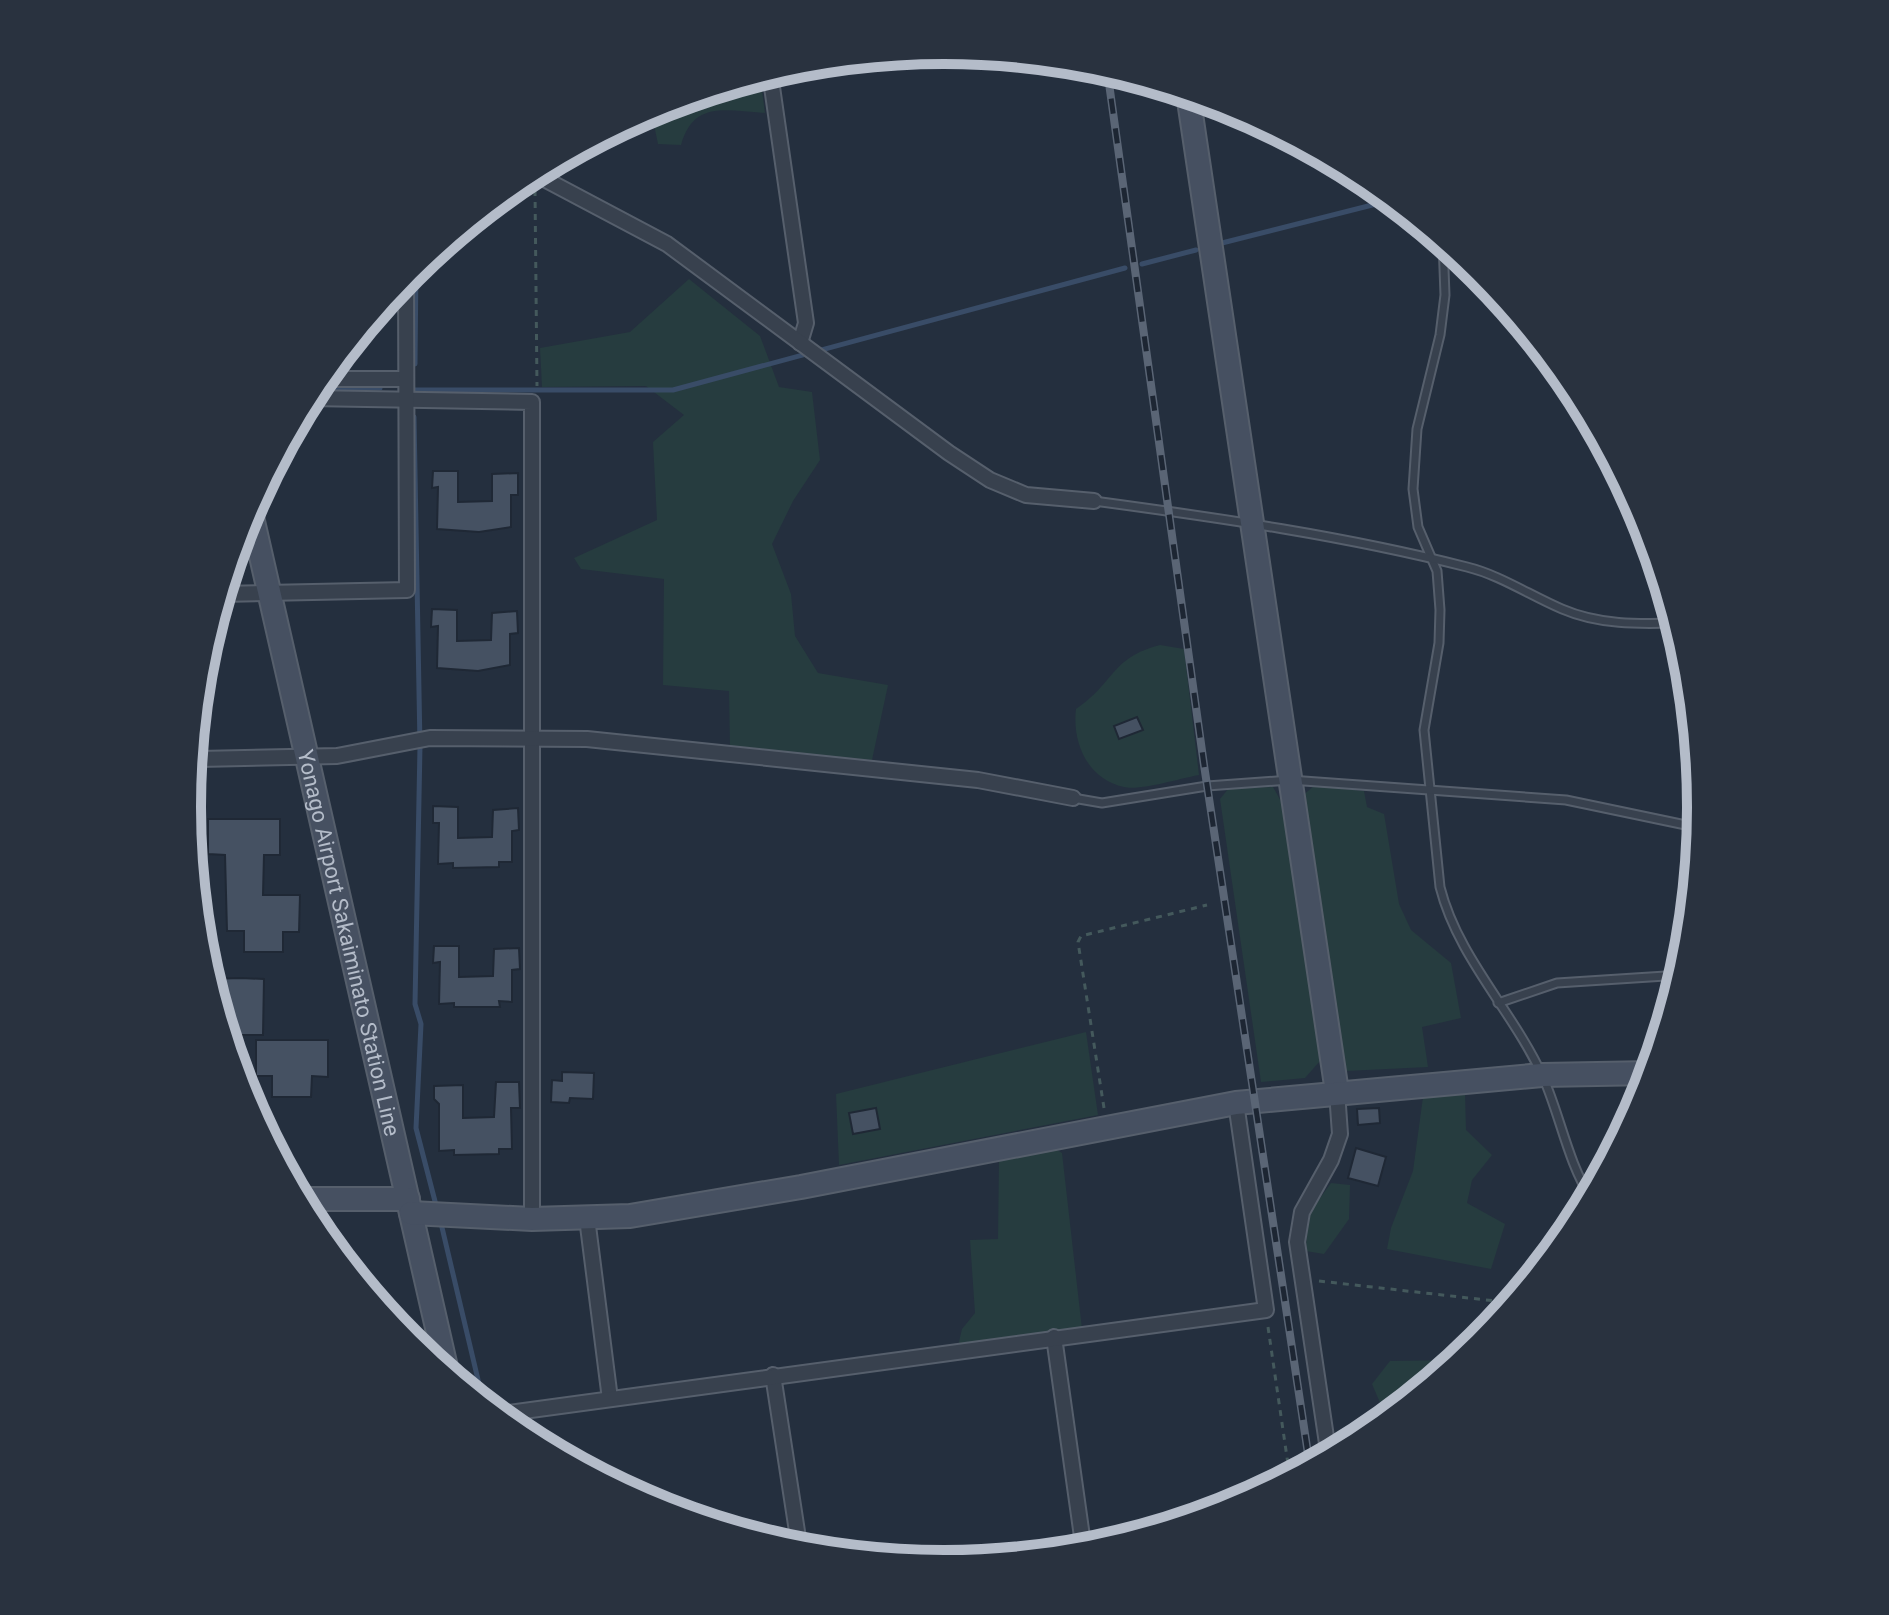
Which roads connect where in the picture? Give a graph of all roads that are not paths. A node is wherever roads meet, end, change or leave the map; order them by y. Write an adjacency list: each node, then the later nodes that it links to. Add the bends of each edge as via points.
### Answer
1 (772, 84): 6 (street, via 806,323)
2 (1190, 106): 12 (street)
3 (547, 180): 6 (street, via 667,244)
4 (1444, 257): 14 (lane, via 1440,335 1417,429 1413,489 1418,527)
5 (406, 296): 8 (street)
6 (800, 343): 11 (street, via 990,480 1026,495)
7 (337, 379): 8 (street)
8 (405, 379): 10 (street)
9 (324, 398): 10 (street)
10 (406, 399): 15 (street, via 407,590); 18 (street, via 532,402)
11 (1094, 501): 12 (lane)
12 (1250, 522): 14 (lane); 21 (street)
13 (255, 531): 15 (street, Yonago Airport Sakaiminato Station Line)
14 (1433, 559): 17 (lane, via 1473,568 1566,611 1622,624); 22 (lane, via 1440,610 1424,730)
15 (268, 593): 16 (street); 19 (street, Yonago Airport Sakaiminato Station Line)
16 (232, 594)
17 (1665, 623)
18 (533, 739): 19 (street, via 430,738); 23 (street, via 666,746 978,780); 35 (street)
19 (307, 758): 20 (street); 33 (street, Yonago Airport Sakaiminato Station Line)
20 (203, 759)
21 (1290, 780): 22 (lane); 23 (lane, via 1207,786 1102,803); 29 (street)
22 (1429, 790): 24 (lane, via 1566,800); 26 (lane, via 1446,911)
23 (1073, 798)
24 (1687, 825)
25 (1669, 976): 26 (lane, via 1557,983)
26 (1498, 1003): 28 (lane)
27 (1638, 1073): 28 (street)
28 (1542, 1075): 29 (street); 31 (lane)
29 (1337, 1092): 30 (street); 41 (street, via 1340,1134 1302,1212 1297,1242)
30 (1236, 1103): 34 (street, via 670,1211); 36 (street, via 1266,1310)
31 (1585, 1184)
32 (313, 1200): 33 (street)
33 (410, 1206): 35 (street); 37 (street, Yonago Airport Sakaiminato Station Line)
34 (587, 1218): 35 (street); 39 (street)
35 (532, 1219)
36 (1054, 1337): 38 (street); 43 (street)
37 (444, 1356)
38 (773, 1375): 39 (street); 42 (street)
39 (610, 1399): 40 (street)
40 (513, 1412)
41 (1327, 1444)
42 (798, 1537)
43 (1082, 1538)

